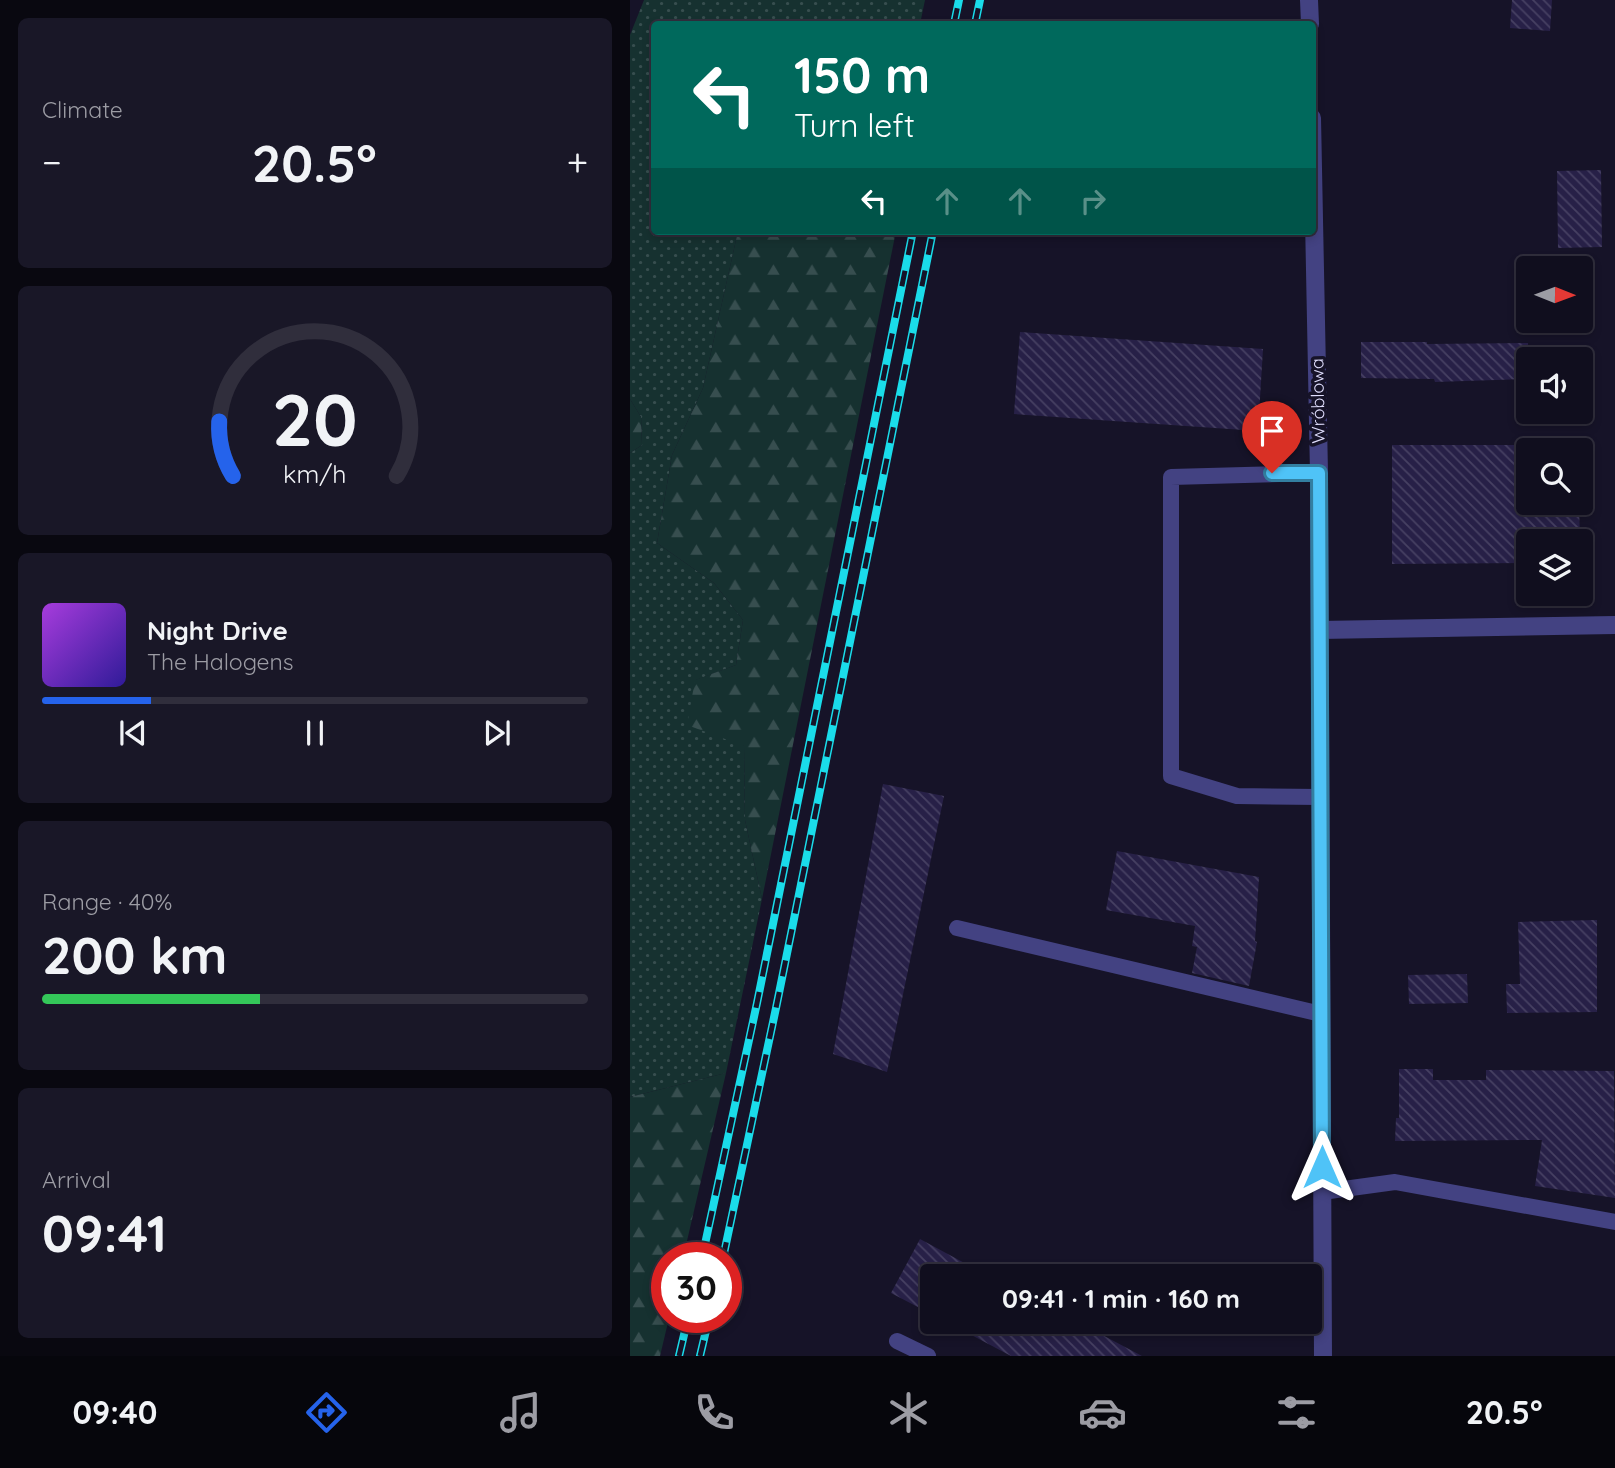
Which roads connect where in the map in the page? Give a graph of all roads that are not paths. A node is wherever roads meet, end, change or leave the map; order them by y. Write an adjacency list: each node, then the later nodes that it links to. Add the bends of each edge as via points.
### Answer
1 (1309, 0): 2 (street)
2 (1310, 21)
3 (1314, 235): 4 (street, Wróblowa)
4 (1319, 473): 6 (street, Wróblowa); 7 (lane, via 1171,477 1171,776 1237,796)
5 (1615, 625): 6 (street)
6 (1320, 630): 7 (street, Wróblowa)
7 (1320, 797): 9 (street, Wróblowa)
8 (957, 928): 9 (lane)
9 (1321, 1014): 10 (street, Wróblowa)
10 (1322, 1192): 11 (lane, via 1395,1182); 14 (street, Wróblowa)
11 (1615, 1222)
12 (897, 1341): 13 (lane)
13 (928, 1356)
14 (1323, 1356)

